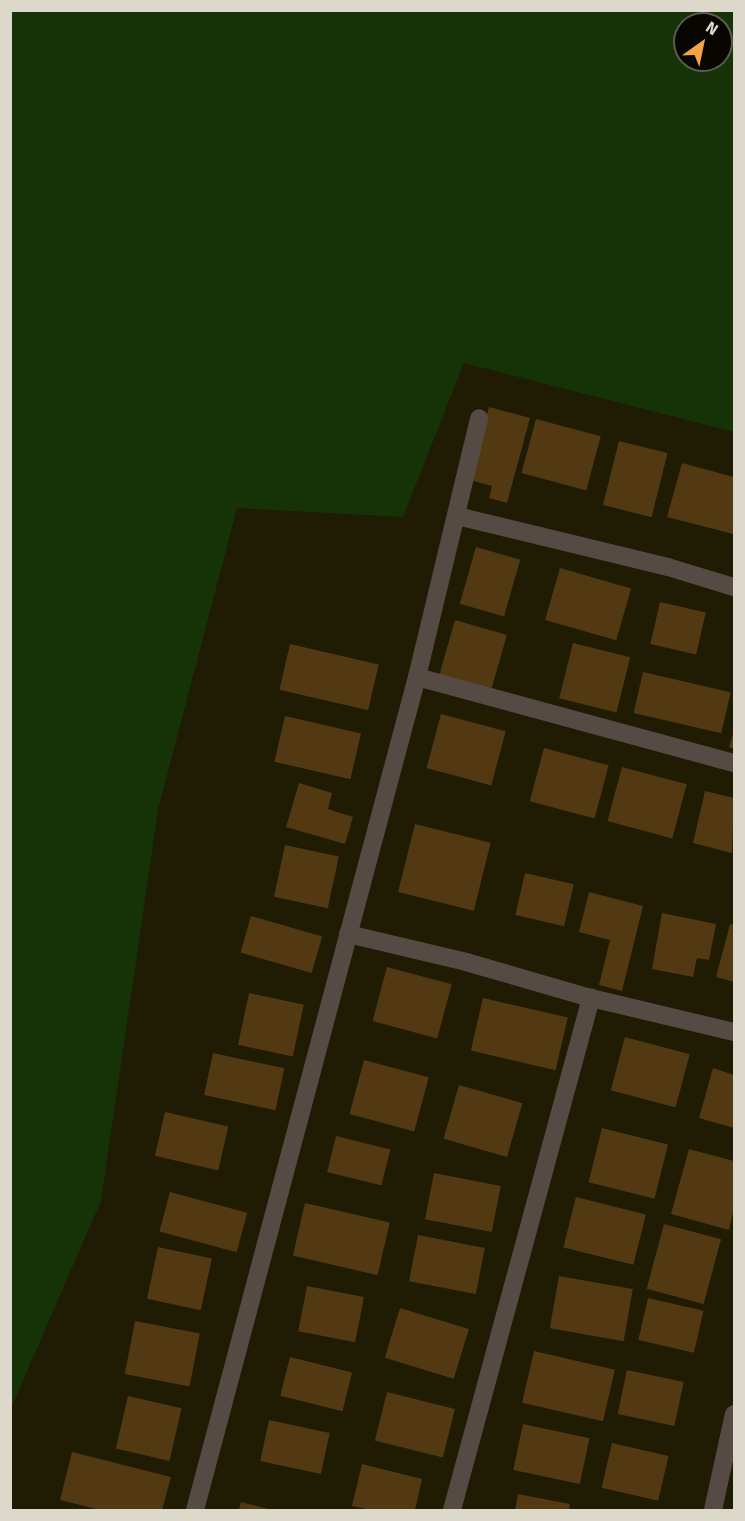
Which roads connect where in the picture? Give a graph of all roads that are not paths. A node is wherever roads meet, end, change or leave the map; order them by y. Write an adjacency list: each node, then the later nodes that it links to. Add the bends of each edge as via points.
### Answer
1 (479, 418): 2 (street)
2 (457, 516): 3 (street); 4 (street)
3 (735, 587)
4 (417, 677): 5 (street); 6 (street)
5 (735, 763)
6 (348, 934): 7 (street); 10 (street)
7 (591, 998): 8 (street); 11 (street)
8 (735, 1032)
9 (735, 1414): 12 (street)
10 (195, 1510)
11 (453, 1510)
12 (713, 1510)

